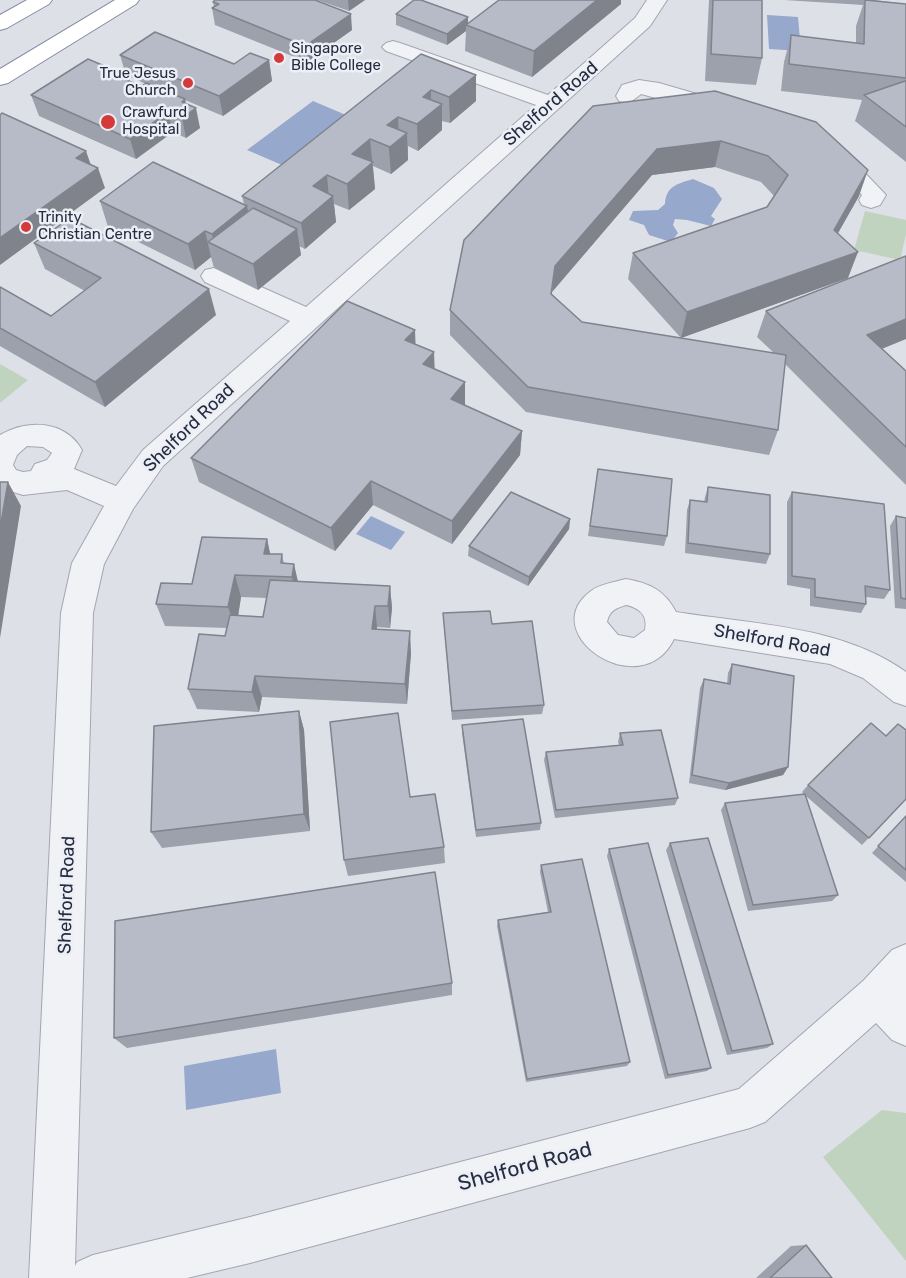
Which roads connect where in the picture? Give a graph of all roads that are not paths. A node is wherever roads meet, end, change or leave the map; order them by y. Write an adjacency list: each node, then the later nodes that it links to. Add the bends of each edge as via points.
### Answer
1 (42, 0): 4 (highway)
2 (129, 0): 7 (highway)
3 (657, 0): 6 (street, Shelford Road, via 643,22)
4 (0, 24)
5 (393, 47): 9 (street)
6 (595, 65): 8 (street); 9 (street, Shelford Road)
7 (0, 78)
8 (625, 91): 9 (street); 10 (street)
9 (556, 100): 14 (street, Shelford Road)
10 (736, 113)
11 (819, 140): 12 (street, via 872,192)
12 (871, 200)
13 (214, 276): 14 (street)
14 (308, 319): 18 (street, Shelford Road, via 153,458)
15 (0, 462): 17 (street, via 9,443 34,434 45,436 63,443 68,450 60,467)
16 (0, 468): 18 (street, via 5,478 23,484 70,479)
17 (45, 472)
18 (122, 501): 24 (street, Shelford Road, via 88,563 77,613)
19 (664, 624): 20 (street, Shelford Road, via 832,650 875,668)
20 (906, 691)
21 (906, 964): 22 (street, Shelford Road)
22 (877, 995): 23 (street); 25 (street, Shelford Road, via 750,1107)
23 (906, 1026)
24 (52, 1278)
25 (93, 1278)

